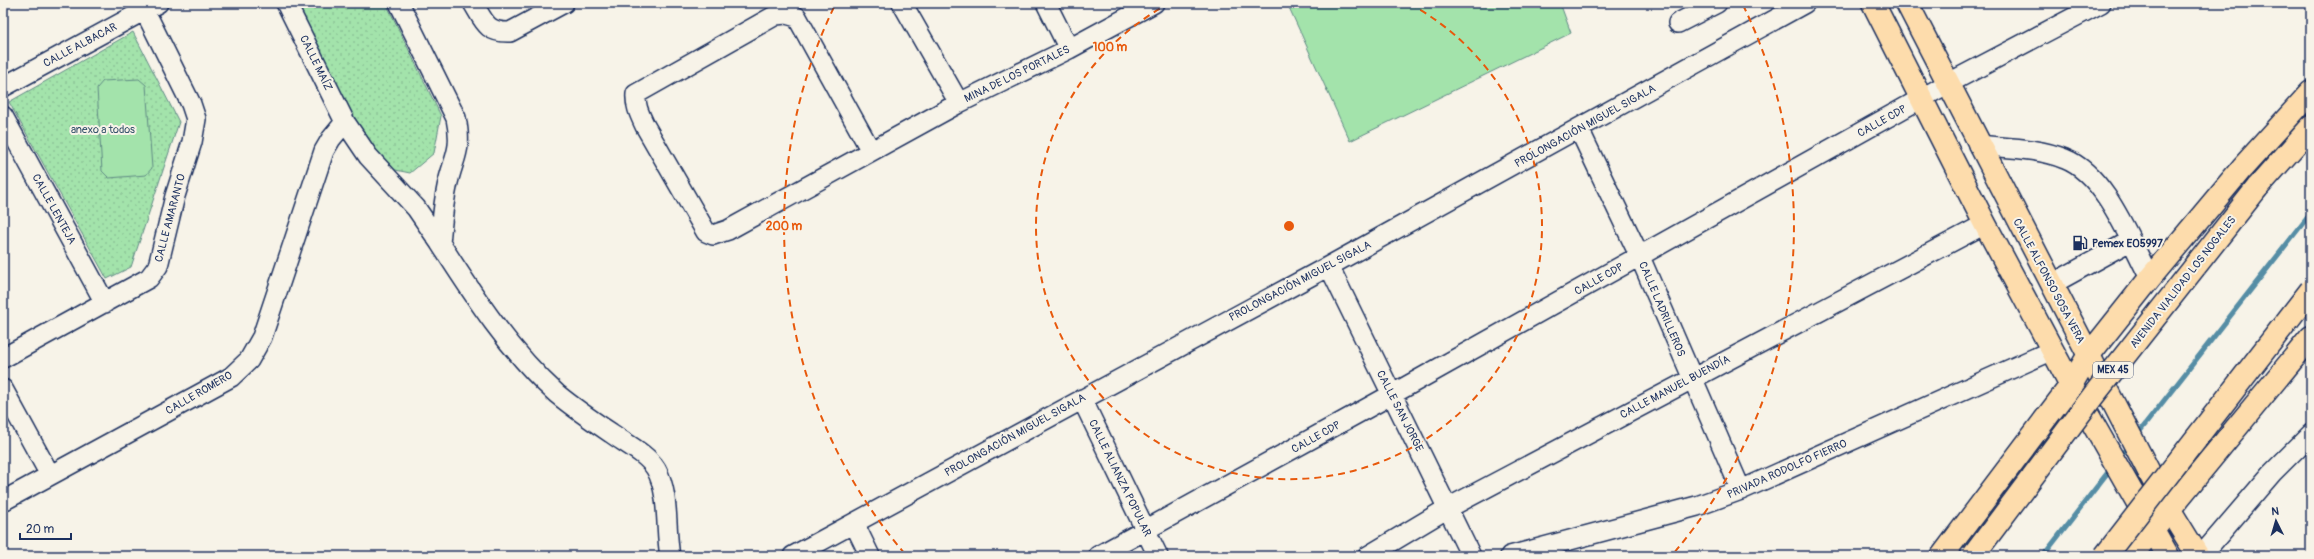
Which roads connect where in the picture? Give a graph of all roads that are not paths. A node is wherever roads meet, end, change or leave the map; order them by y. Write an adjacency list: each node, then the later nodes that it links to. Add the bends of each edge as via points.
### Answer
1 (286, 3): 22 (street, CALLE MAÍZ)
2 (399, 3): 30 (street, via 456,118 459,144 447,186)
3 (473, 3): 4 (street, via 487,26 500,32 510,32)
4 (564, 3)
5 (902, 3): 20 (street, MINA DE LOS PORTALES)
6 (1046, 3): 15 (street)
7 (1154, 3): 15 (street, MINA DE LOS PORTALES)
8 (1717, 3): 14 (street)
9 (1805, 3): 24 (street, PROLONGACIÓN MIGUEL SIGALA)
10 (1873, 3): 19 (main road)
11 (1907, 3): 16 (main road, CALLE ALFONSO SOSA VERA)
12 (2101, 3): 16 (street, CALLE CDP)
13 (148, 5): 17 (street, CALLE ALBACAR); 37 (street, CALLE AMARANTO, via 191,104 196,119 195,130 158,266 149,278)
14 (1678, 23)
15 (1069, 49): 20 (street, MINA DE LOS PORTALES)
16 (1947, 84): 19 (street, CALLE CDP); 25 (main road, CALLE ALFONSO SOSA VERA)
17 (3, 87)
18 (2311, 92): 34 (main road, via 2242,168)
19 (1921, 99): 27 (main road); 32 (street, CALLE CDP)
20 (958, 103): 26 (street)
21 (3, 116): 37 (street, CALLE LENTEJA)
22 (345, 122): 30 (street, CALLE MAÍZ, via 368,156 416,208); 48 (street, CALLE ROMERO, via 324,151 262,337 249,360 231,377)
23 (2311, 126): 65 (main road, AVENIDA VIALIDAD LOS NOGALES / MEX 45, bridge, via 2257,188 2092,396)
24 (1579, 129): 32 (street, CALLE LADRILLEROS); 33 (street, PROLONGACIÓN MIGUEL SIGALA)
25 (1978, 145): 28 (main road, CALLE ALFONSO SOSA VERA); 29 (street, via 2044,153 2066,159 2086,172 2103,191)
26 (871, 151): 26 (street, via 797,17 791,14 776,15 636,94 635,102 645,126 706,232 713,235 728,230)
27 (1985, 224): 31 (main road); 42 (street, CALLE MANUEL BUENDÍA)
28 (2026, 238): 31 (main road); 35 (main road, CALLE ALFONSO SOSA VERA)
29 (2130, 241): 34 (street); 35 (street)
30 (440, 243): 56 (street, CALLE MAÍZ, via 530,368 559,395 644,456 655,469 665,510)
31 (2001, 251): 39 (main road)
32 (1640, 257): 42 (street, CALLE LADRILLEROS); 45 (street, CALLE CDP)
33 (1329, 266): 45 (street, CALLE SAN JORGE); 46 (street, PROLONGACIÓN MIGUEL SIGALA)
34 (2150, 278): 40 (main road)
35 (2052, 284): 40 (main road, CALLE ALFONSO SOSA VERA)
36 (2311, 290): 66 (main road, bridge)
37 (105, 303): 41 (street, CALLE AMARANTO)
38 (2311, 337): 51 (main road)
39 (2053, 350): 43 (main road); 49 (street, PRIVADA RODOLFO FIERRO)
40 (2088, 356): 43 (main road); 51 (main road, CALLE ALFONSO SOSA VERA, bridge)
41 (3, 358)
42 (1692, 379): 49 (street, CALLE LADRILLEROS); 52 (street, CALLE MANUEL BUENDÍA)
43 (2071, 384): 54 (main road, bridge); 64 (main road)
44 (3, 388): 48 (street)
45 (1391, 395): 52 (street, CALLE SAN JORGE); 55 (street, CALLE CDP)
46 (1082, 399): 53 (street, PROLONGACIÓN MIGUEL SIGALA); 55 (street, CALLE ALIANZA POPULAR)
47 (2311, 434): 70 (street, via 2272,473)
48 (50, 475): 50 (street, CALLE ROMERO)
49 (1741, 490): 63 (street, PRIVADA RODOLFO FIERRO, via 1697,506)
50 (3, 501)
51 (2166, 504): 54 (main road); 69 (main road, CALLE ALFONSO SOSA VERA)
52 (1448, 508): 61 (street, CALLE MANUEL BUENDÍA); 62 (street, CALLE SAN JORGE)
53 (854, 523): 57 (street, PROLONGACIÓN MIGUEL SIGALA); 58 (street)
54 (2149, 523): 67 (main road); 68 (main road)
55 (1146, 530): 59 (street, CALLE CDP); 60 (street, CALLE ALIANZA POPULAR)
56 (670, 556)
57 (794, 556)
58 (870, 556)
59 (1098, 556)
60 (1158, 556)
61 (1368, 556)
62 (1471, 556)
63 (1510, 556)
64 (1942, 556)
65 (1973, 556)
66 (2105, 556)
67 (2131, 556)
68 (2168, 556)
69 (2198, 556)
70 (2201, 556)

